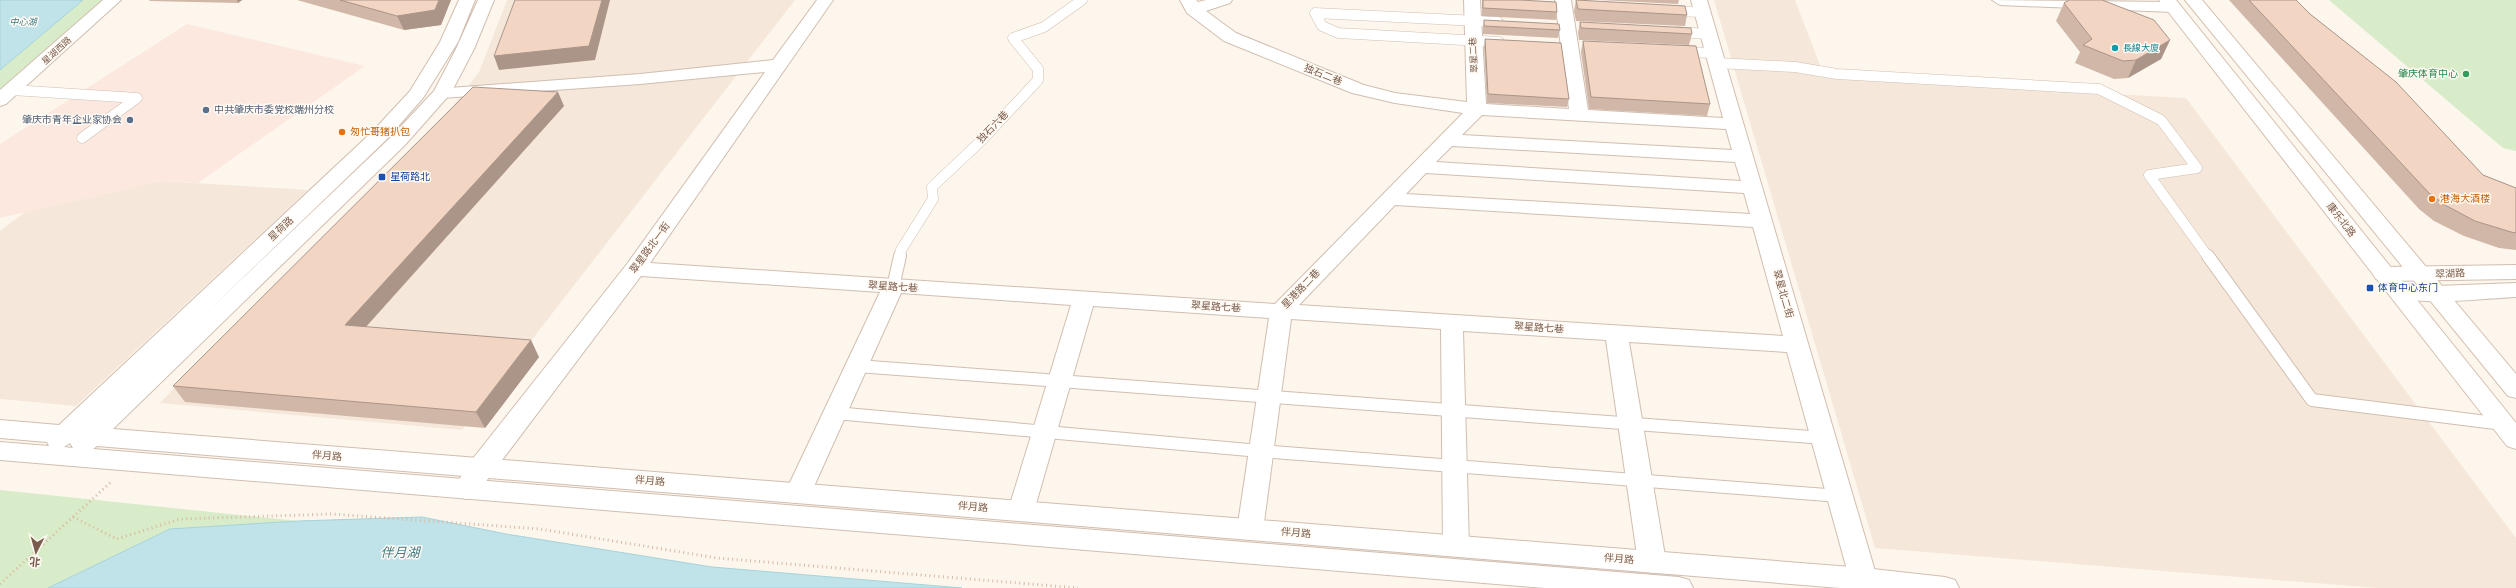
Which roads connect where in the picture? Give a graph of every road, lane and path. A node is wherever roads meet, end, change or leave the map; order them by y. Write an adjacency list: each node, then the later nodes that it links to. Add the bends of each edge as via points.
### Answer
1 (113, 0): 25 (street, 星湖西路)
2 (467, 0): 24 (street, 星荷路, via 449,42)
3 (486, 0): 23 (street, 星荷路)
4 (825, 0): 22 (street, 翠星路北一街)
5 (1082, 0): 40 (lane, 独石六巷, via 1044,26 1013,38 1038,69 1038,80 982,140 932,187 933,199 901,250)
6 (1224, 0): 12 (street)
7 (1472, 0): 15 (street, 翠星二巷)
8 (2000, 0): 11 (street)
9 (2192, 0): 39 (street)
10 (1564, 3): 27 (street)
11 (2170, 3): 38 (street, 康乐北路)
12 (1190, 4): 26 (street, 独石二巷, via 1230,37 1358,89 1395,98)
13 (1701, 6): 14 (lane); 20 (street, 翠星北二街)
14 (1664, 10)
15 (1472, 21): 16 (lane); 18 (street, 翠星二巷); 18 (lane, via 1315,12 1322,26 1338,33)
16 (1504, 23)
17 (1669, 32): 20 (lane)
18 (1473, 40): 19 (lane); 26 (street, 翠星二巷)
19 (1510, 42)
20 (1713, 50): 21 (lane); 28 (street, 翠星北二街); 56 (lane, via 1837,74 2100,89 2161,120 2197,168 2149,175 2312,400)
21 (1676, 51)
22 (780, 65): 23 (street, via 640,79); 36 (street, 翠星路北一街)
23 (442, 93): 24 (street); 59 (street, 星荷路, via 393,146)
24 (417, 94): 62 (street, 星荷路, via 379,136)
25 (6, 95): 29 (lane, via 137,98)
26 (1477, 109): 27 (street, 独石二巷); 30 (street, 星港路二巷)
27 (1579, 115): 28 (street, 独石二巷)
28 (1734, 124): 31 (street, 翠星北二街)
29 (82, 138)
30 (1446, 140): 31 (street); 32 (street, 星港路二巷)
31 (1744, 157): 33 (street, 翠星北二街)
32 (1420, 167): 33 (street); 34 (street, 星港路二巷)
33 (1752, 188): 35 (street, 翠星北二街)
34 (1389, 199): 35 (street); 45 (street, 星港路二巷)
35 (1762, 221): 48 (street, 翠星北二街)
36 (635, 269): 40 (street, 翠星路七巷); 67 (street, 翠星路北一街)
37 (2516, 272): 39 (street, 翠湖路)
38 (2384, 274): 39 (street, 翠湖路); 42 (street, 康乐北路)
39 (2421, 275): 43 (street)
40 (893, 287): 44 (street, 翠星路七巷); 49 (street)
41 (2516, 290): 43 (street, 翠湖路)
42 (2398, 291): 43 (street, 翠湖路); 56 (street, 康乐北路)
43 (2436, 293): 51 (street)
44 (1084, 299): 45 (street, 翠星路七巷); 50 (street)
45 (1281, 311): 46 (street, 翠星路七巷); 52 (street, 星港路二巷)
46 (1452, 322): 47 (street, 翠星路七巷); 53 (street)
47 (1616, 333): 48 (street, 翠星路七巷); 55 (street)
48 (1797, 345): 60 (street, 翠星北二街)
49 (857, 366): 50 (lane); 54 (street)
50 (1060, 381): 52 (lane); 58 (street)
51 (2516, 390)
52 (1268, 397): 53 (lane); 64 (street, 星港路二巷)
53 (1453, 410): 55 (lane); 66 (street)
54 (835, 413): 58 (lane); 70 (street)
55 (1630, 424): 60 (lane); 68 (street)
56 (2503, 424): 61 (street, 康乐北路)
57 (0, 429): 62 (street)
58 (1045, 432): 64 (lane); 72 (street)
59 (91, 437): 62 (street, 星荷路); 67 (street, 伴月路)
60 (1824, 438): 71 (street, 翠星北二街)
61 (2516, 440)
62 (67, 446): 63 (street, via 43,455); 65 (street)
63 (0, 451)
64 (1260, 451): 66 (lane); 74 (street, 星港路二巷)
65 (132, 462): 69 (street); 73 (path)
66 (1454, 466): 68 (lane); 75 (street)
67 (480, 468): 69 (street, 翠星路北一街); 70 (street, 伴月路)
68 (1639, 480): 71 (lane); 76 (street)
69 (466, 489): 80 (street)
70 (798, 493): 72 (street, 伴月路)
71 (1840, 496): 78 (street, 翠星北二街)
72 (1022, 511): 74 (street, 伴月路)
73 (73, 517): 77 (path); 79 (path, via 117,539 180,519 340,514 540,529 717,558)
74 (1250, 530): 75 (street, 伴月路)
75 (1456, 546): 76 (street, 伴月路)
76 (1652, 562): 78 (street, 伴月路)
77 (0, 584)
78 (1865, 584): 81 (street, 伴月路)
79 (1078, 588)
80 (1679, 588)
81 (1945, 588)

